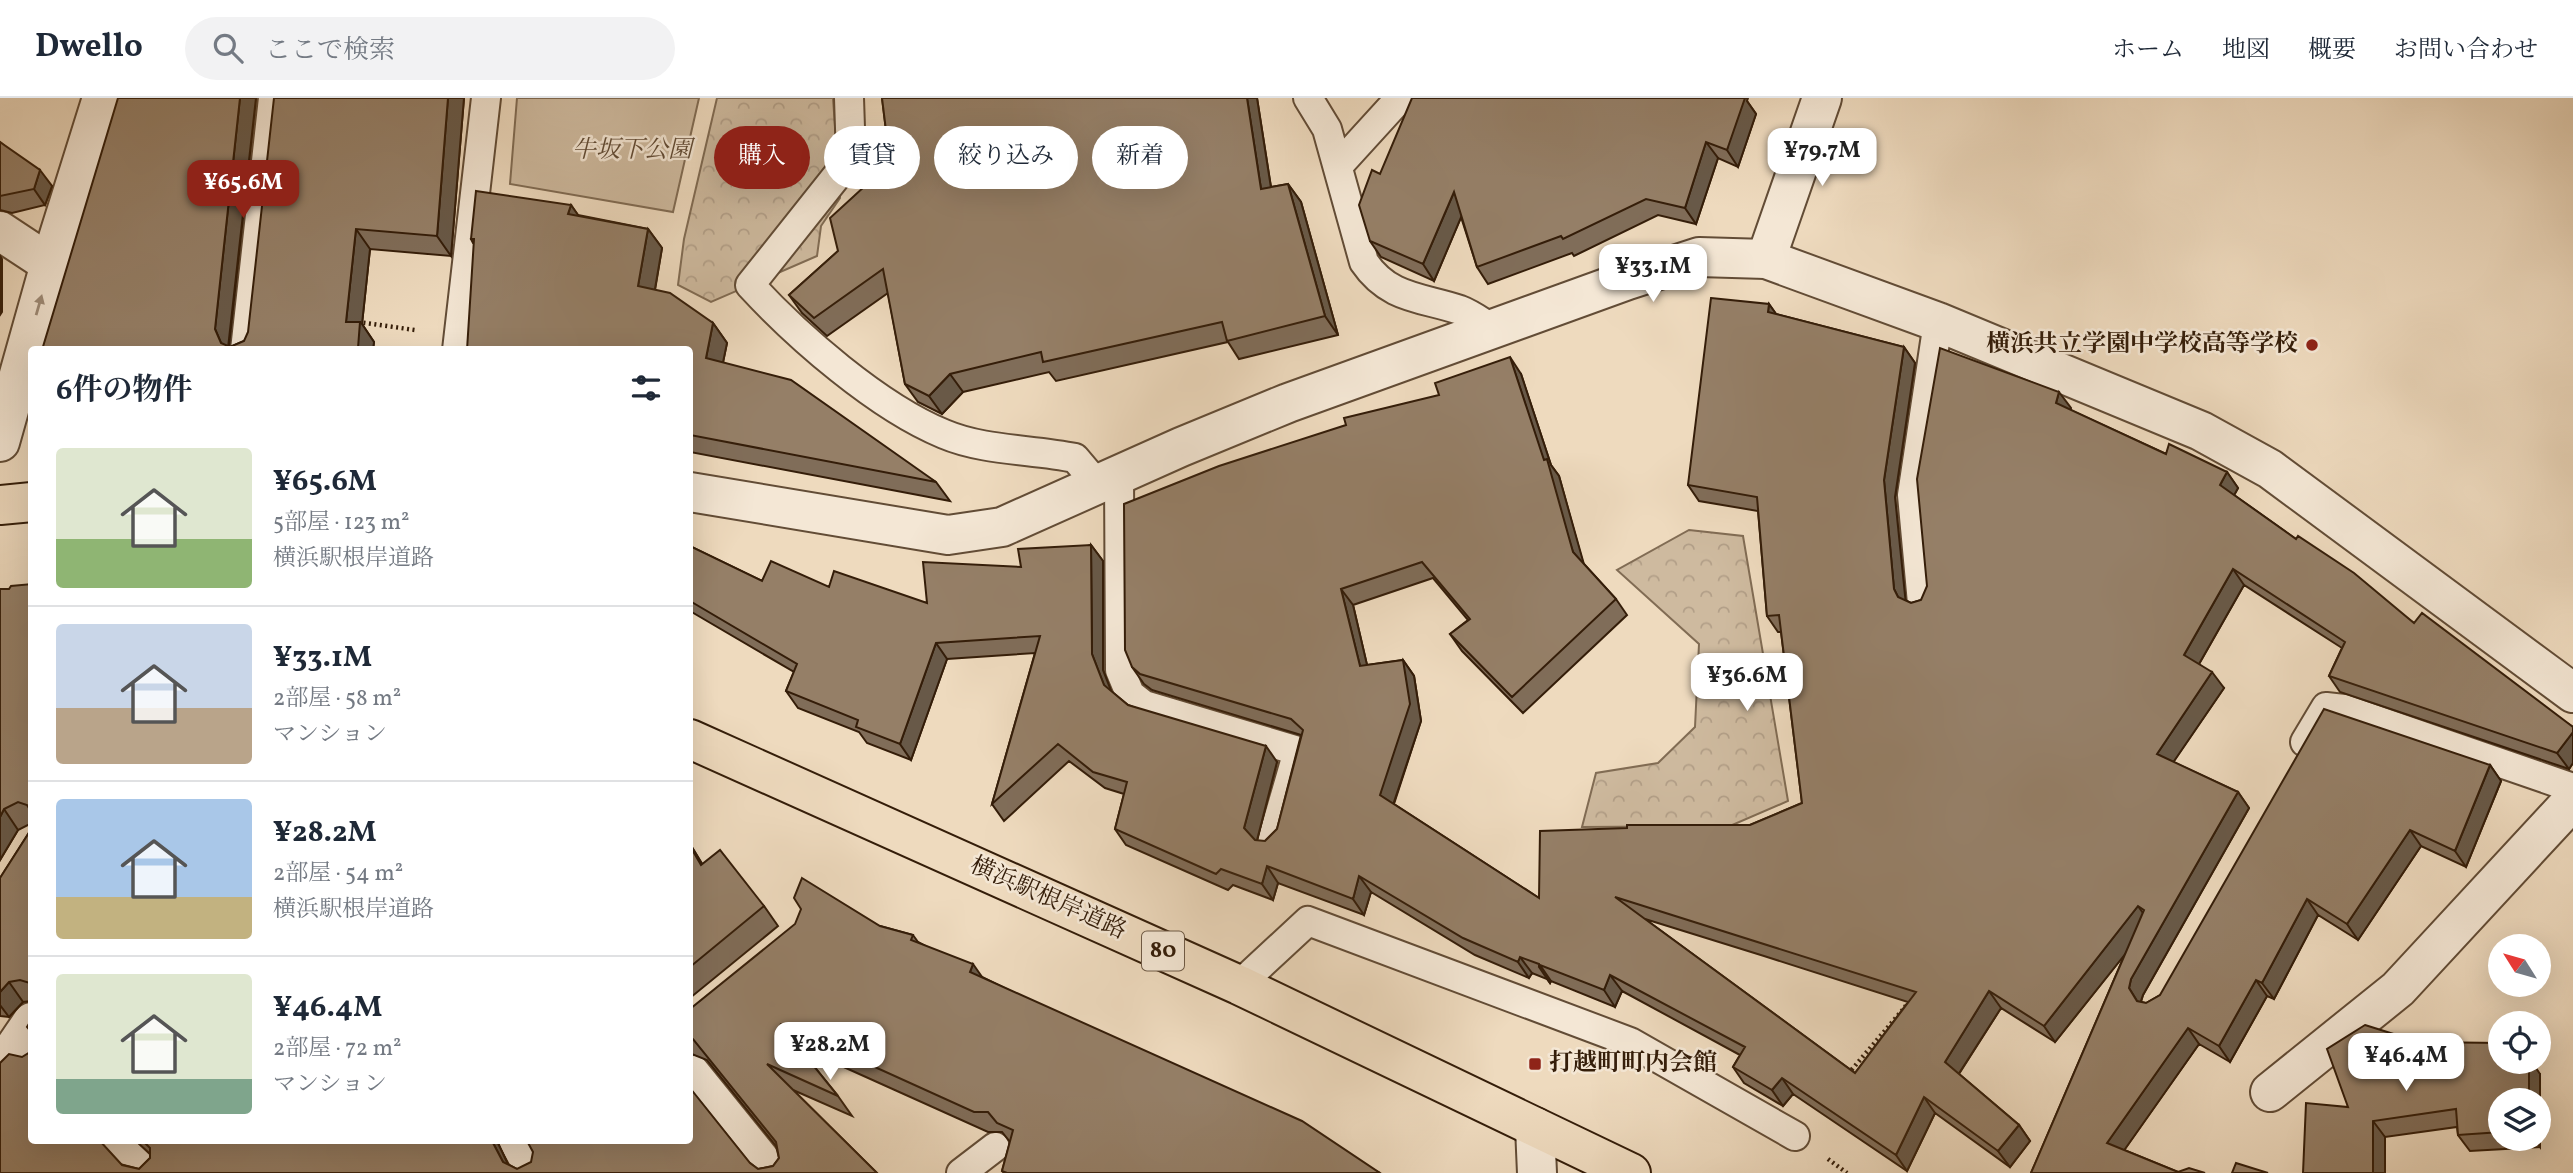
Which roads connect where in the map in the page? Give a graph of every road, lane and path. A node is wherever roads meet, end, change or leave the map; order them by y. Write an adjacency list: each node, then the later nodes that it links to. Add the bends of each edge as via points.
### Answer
1 (102, 98): 11 (street)
2 (273, 98): 16 (lane)
3 (486, 98): 15 (lane)
4 (849, 98): 18 (lane, via 851,158 750,285 775,312 879,398 944,434 986,446 1075,458)
5 (1308, 98): 8 (lane, via 1327,129)
6 (1400, 98): 8 (lane)
7 (1822, 98): 10 (street)
8 (1338, 166): 14 (lane, via 1364,262 1376,279 1390,290 1463,311)
9 (0, 231): 11 (street)
10 (1766, 259): 13 (street); 14 (street, via 1699,257)
11 (50, 264): 17 (street, one-way to 11)
12 (354, 321): 15 (path)
13 (1938, 322): 22 (lane, via 1912,495); 23 (street, via 2201,431 2270,470)
14 (1493, 329): 18 (street, via 1288,404)
15 (458, 343)
16 (245, 346)
17 (0, 442)
18 (1108, 479): 19 (street, via 1002,527 948,535); 28 (lane, via 1120,670 1130,694 1144,705 1298,751)
19 (693, 492)
20 (28, 502): 21 (main road)
21 (0, 505)
22 (1922, 603)
23 (2573, 693)
24 (693, 740): 29 (main road, 横浜駅根岸道路 / 80)
25 (2292, 766): 26 (lane, via 2326,706)
26 (2573, 788)
27 (2573, 800): 33 (street, via 2398,989)
28 (1272, 841)
29 (1238, 985): 34 (main road, 横浜駅根岸道路 / 80); 35 (lane, via 1308,921 1630,1042)
30 (1911, 994): 32 (path)
31 (694, 1070): 39 (lane)
32 (1846, 1076)
33 (2270, 1091)
34 (1535, 1127): 41 (street); 42 (main road, 横浜駅根岸道路 / 80)
35 (1795, 1136): 43 (path)
36 (118, 1144): 38 (lane)
37 (995, 1147): 40 (lane)
38 (148, 1173)
39 (777, 1173)
40 (961, 1173)
41 (1537, 1173)
42 (1631, 1173)
43 (1847, 1173)

